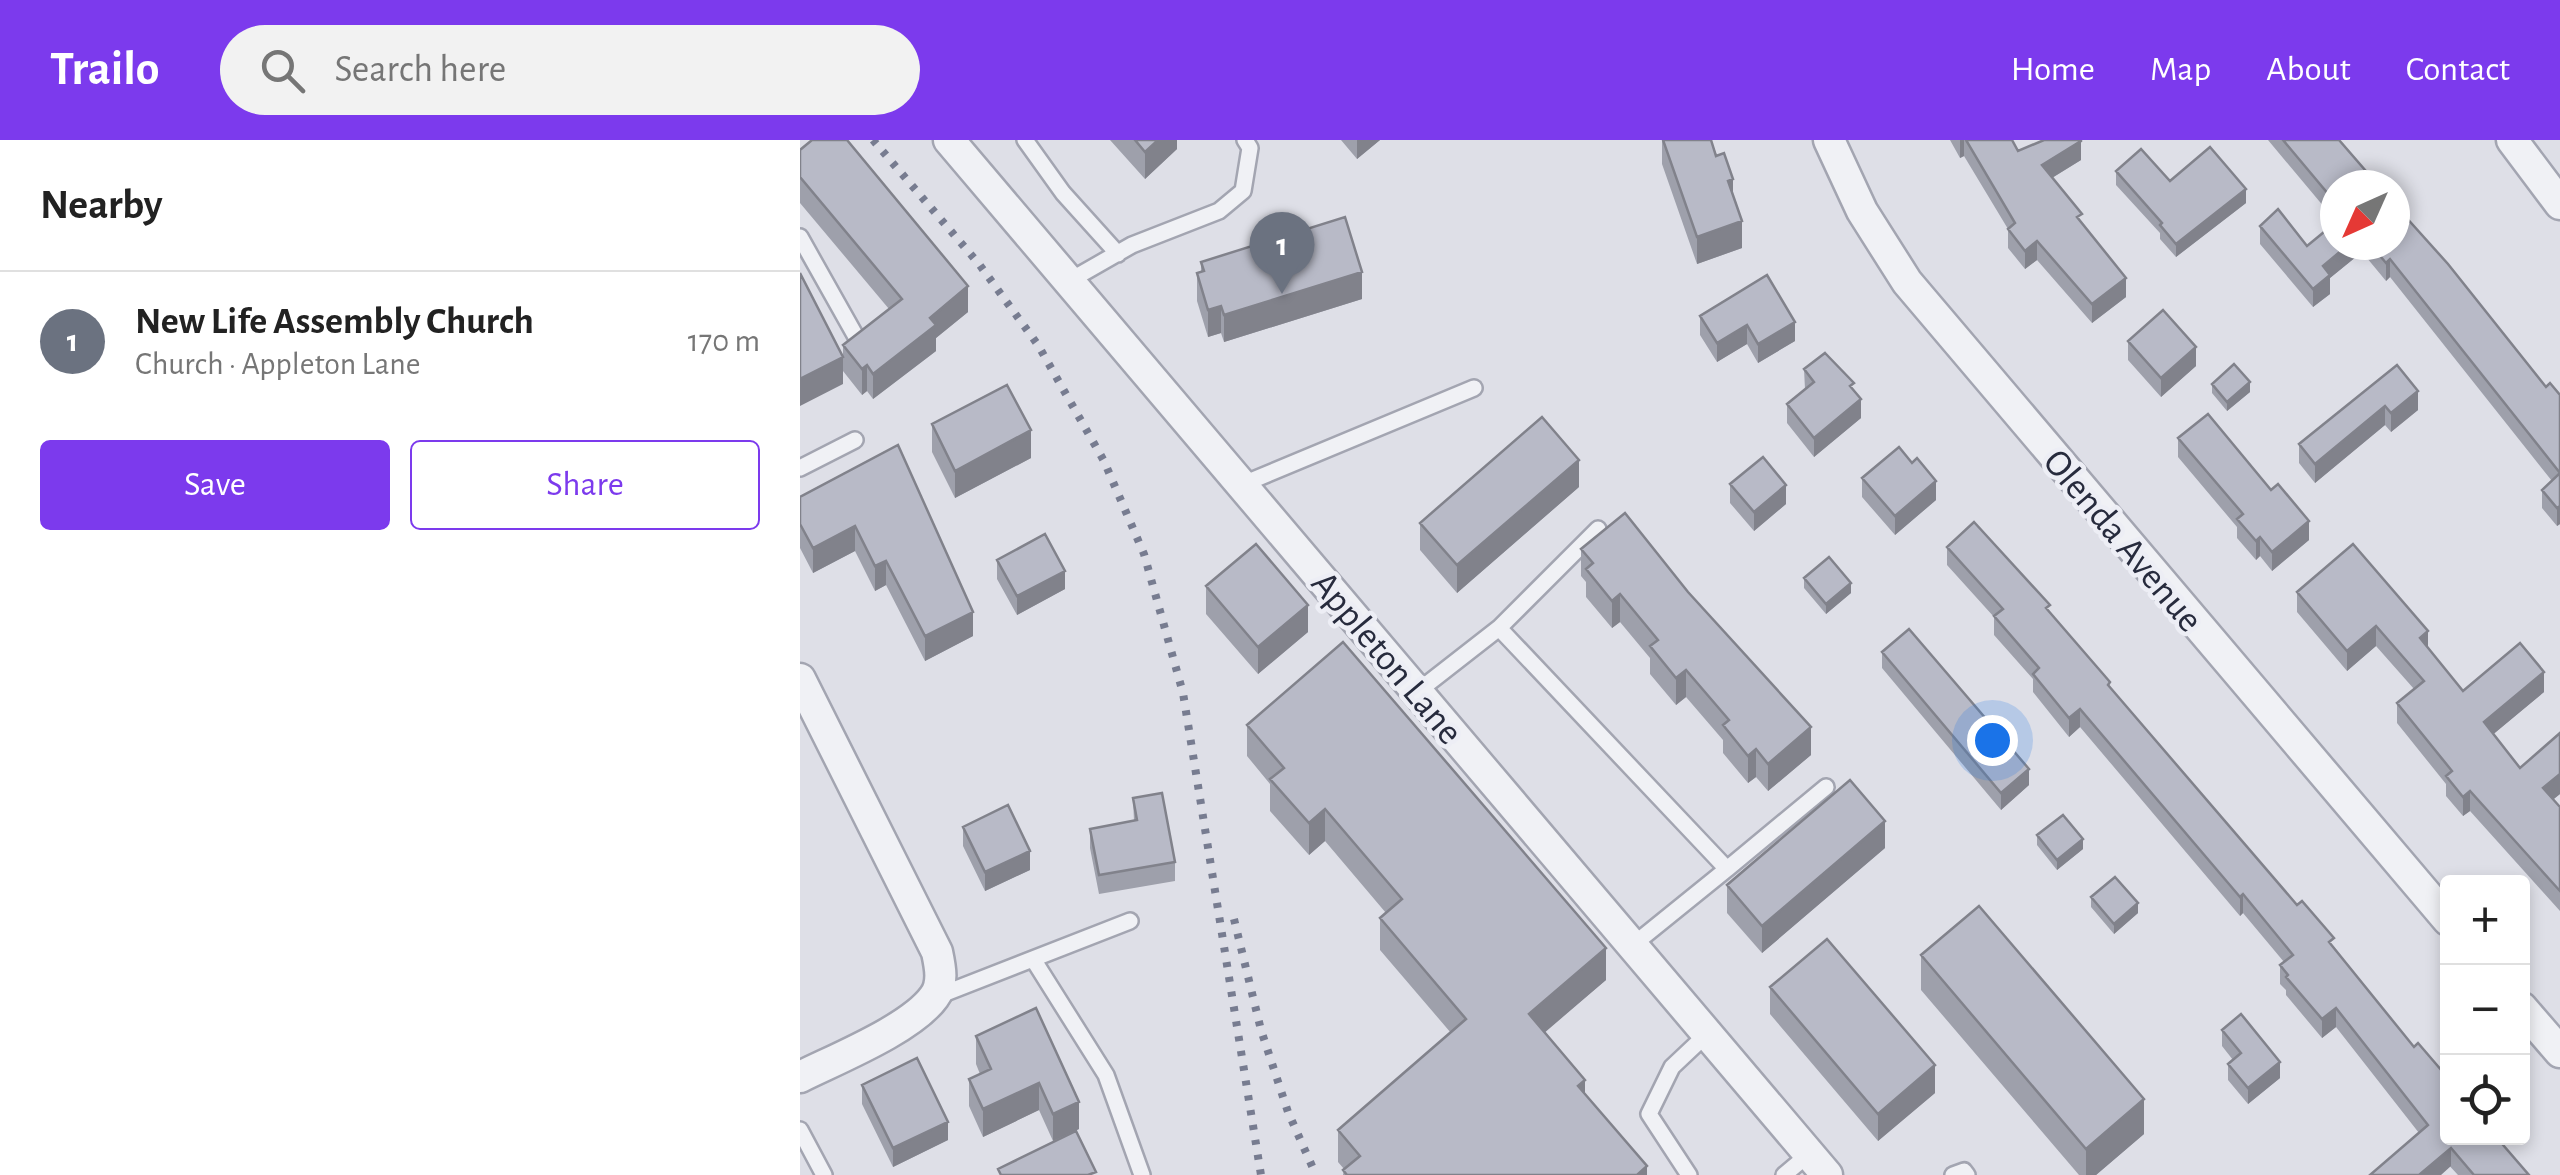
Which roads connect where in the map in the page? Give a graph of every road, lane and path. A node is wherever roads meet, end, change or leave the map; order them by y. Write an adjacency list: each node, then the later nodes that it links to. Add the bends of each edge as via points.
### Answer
1 (949, 140): 9 (street, Appleton Lane)
2 (1025, 140): 8 (lane)
3 (1245, 140): 8 (lane, via 1250,148 1243,191 1219,211)
4 (1830, 140): 21 (street, Olenda Avenue, via 1862,211 1907,282)
5 (2512, 140): 6 (street)
6 (2560, 204)
7 (800, 237): 10 (lane)
8 (1118, 254): 9 (lane)
9 (1069, 281): 14 (street, Appleton Lane)
10 (859, 342)
11 (1474, 388): 14 (lane)
12 (855, 440): 13 (lane)
13 (800, 468)
14 (1241, 484): 18 (street, Appleton Lane)
15 (1598, 529): 16 (lane)
16 (1499, 628): 18 (lane); 20 (lane)
17 (800, 679): 25 (street, via 937,952 941,972)
18 (1417, 692): 23 (street, Appleton Lane)
19 (1826, 787): 20 (lane)
20 (1727, 869): 23 (lane)
21 (2440, 911)
22 (1130, 920): 24 (lane)
23 (1632, 946): 27 (street, Appleton Lane)
24 (1033, 959): 25 (lane); 33 (lane, via 1106,1076)
25 (934, 997): 29 (street, via 914,1016)
26 (2530, 1017): 28 (street)
27 (1708, 1034): 31 (street, Appleton Lane); 34 (lane, via 1672,1067 1649,1114)
28 (2560, 1052)
29 (800, 1077)
30 (800, 1130): 32 (lane)
31 (1818, 1164): 35 (lane)
32 (824, 1175)
33 (1142, 1175)
34 (1689, 1175)
35 (1784, 1175)
36 (1953, 1175): 37 (lane)
37 (1967, 1175)

